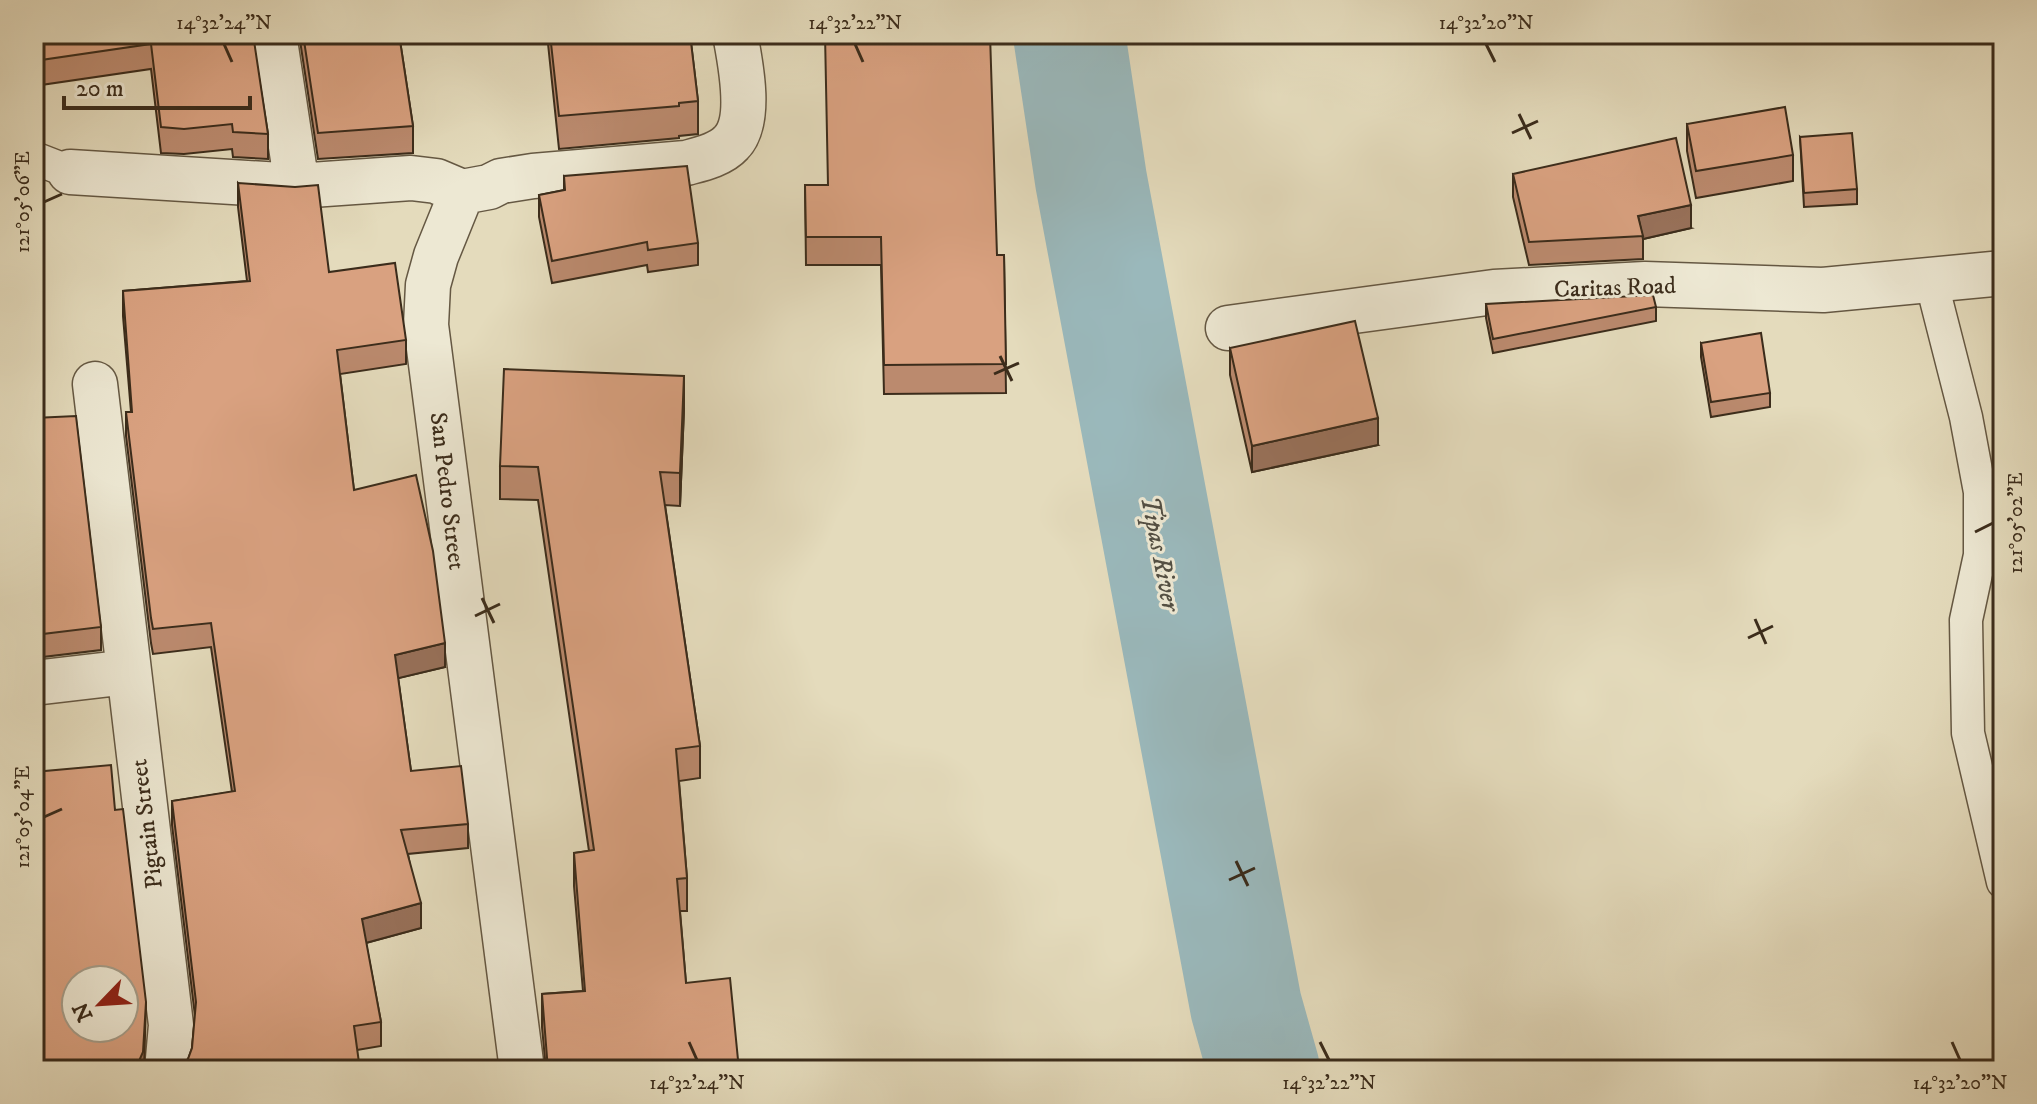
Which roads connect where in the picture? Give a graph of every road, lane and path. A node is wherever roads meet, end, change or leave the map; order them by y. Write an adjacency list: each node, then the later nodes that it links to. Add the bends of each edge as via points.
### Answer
1 (274, 34): 4 (street)
2 (735, 34): 5 (street, via 743,79 741,124 732,143 708,157 533,176)
3 (52, 165): 4 (street)
4 (297, 186): 5 (street, via 411,178)
5 (462, 192): 14 (street, San Pedro Street, via 428,285 426,325)
6 (2003, 273): 7 (street, Caritas Road)
7 (1931, 280): 8 (street, Caritas Road, via 1823,290 1645,284 1494,292); 12 (lane, via 1980,492 1980,555 1966,620 1968,733)
8 (1228, 328)
9 (95, 384): 10 (street, Pigtain Street)
10 (128, 672): 11 (street); 13 (street, Pigtain Street, via 171,1025)
11 (34, 683)
12 (2003, 882)
13 (167, 1070)
14 (522, 1070)

